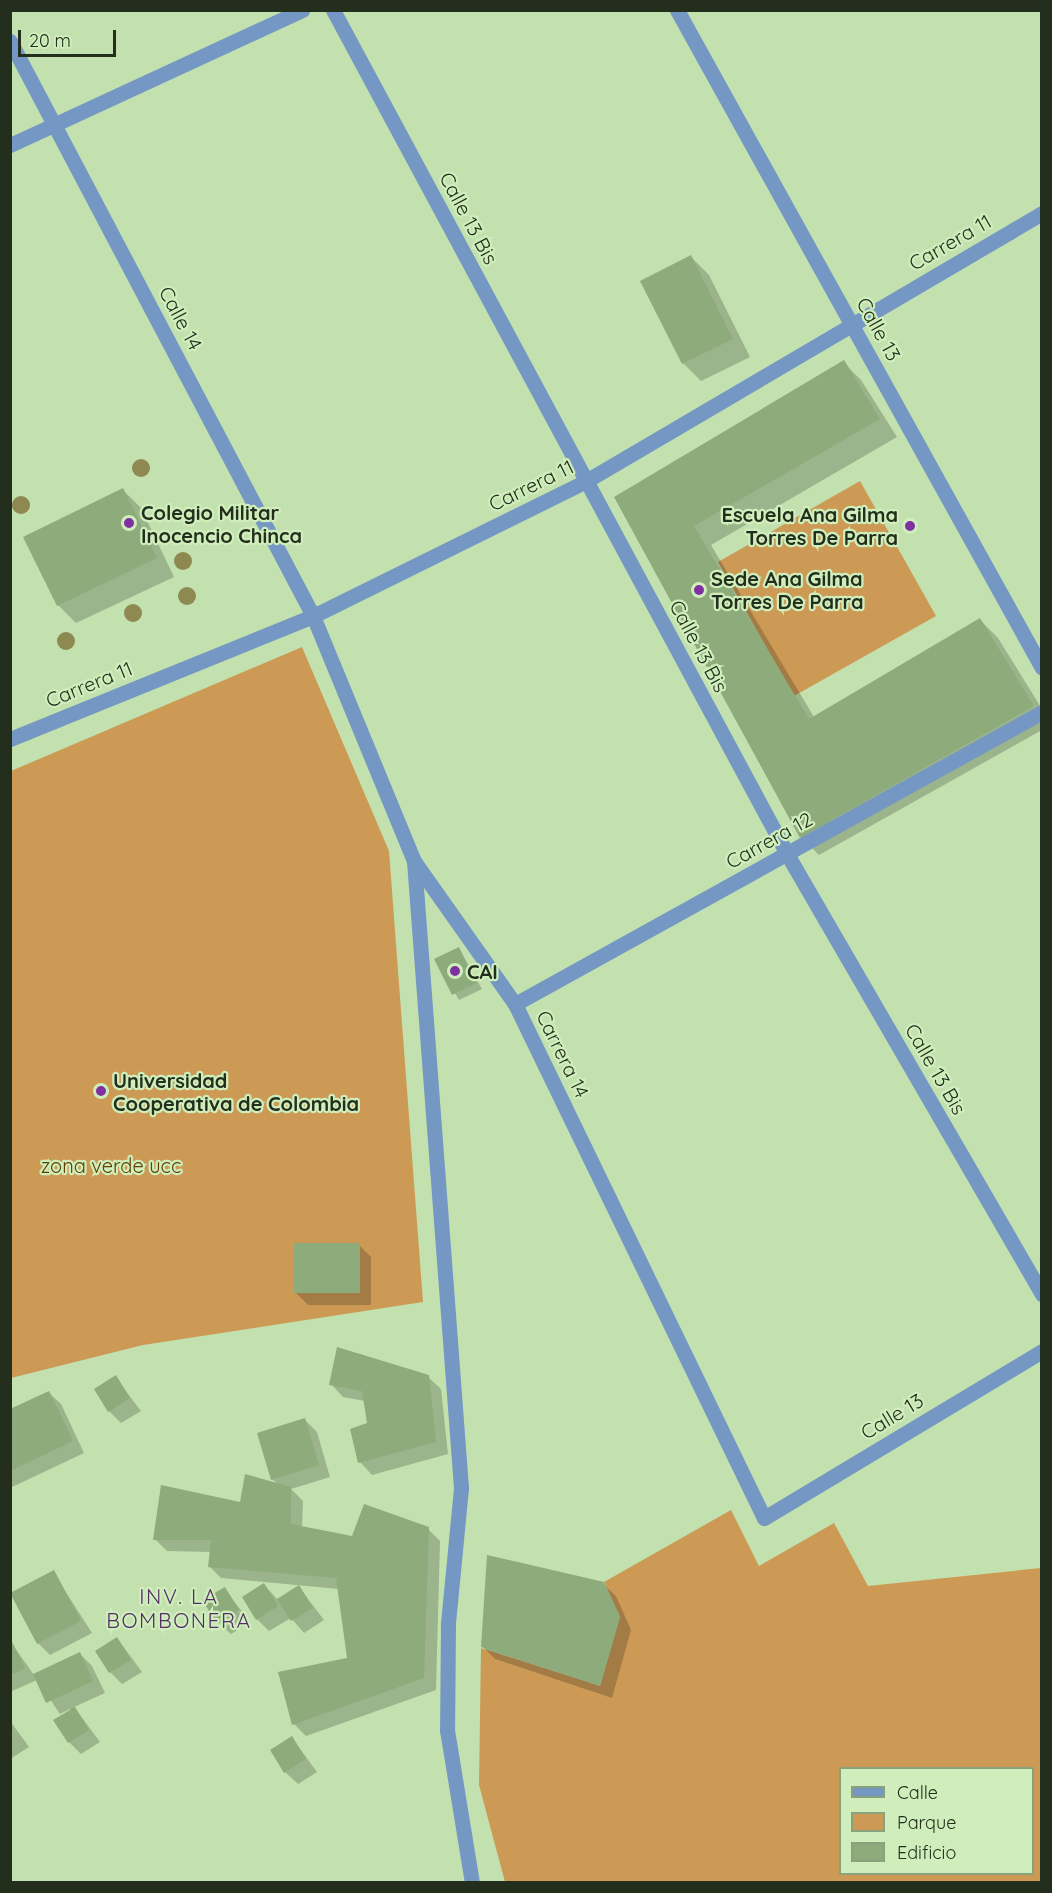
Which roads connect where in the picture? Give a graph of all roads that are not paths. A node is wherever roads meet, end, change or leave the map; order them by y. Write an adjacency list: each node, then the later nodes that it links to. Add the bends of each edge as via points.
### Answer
1 (302, 10): 5 (street)
2 (333, 10): 9 (street, Calle 13 Bis)
3 (677, 10): 8 (street, Calle 13)
4 (10, 40): 5 (street, Calle 14)
5 (58, 126): 6 (street); 10 (street, Calle 14)
6 (10, 145)
7 (1041, 213): 8 (street, Carrera 11)
8 (852, 323): 9 (street, Carrera 11); 11 (street, Calle 13)
9 (586, 481): 10 (street, Carrera 11); 14 (street, Calle 13 Bis)
10 (313, 616): 13 (street, Carrera 11); 15 (street, Carrera 14)
11 (1041, 668)
12 (1041, 712): 14 (street, Carrera 12)
13 (10, 738)
14 (787, 854): 16 (street, Carrera 12); 17 (street, Calle 13 Bis)
15 (414, 861): 16 (street, Carrera 14); 20 (street, via 461,1488 448,1624 447,1730)
16 (515, 1004): 19 (street, Carrera 14)
17 (1041, 1294)
18 (1041, 1351): 19 (street, Calle 13)
19 (764, 1518)
20 (472, 1882)

